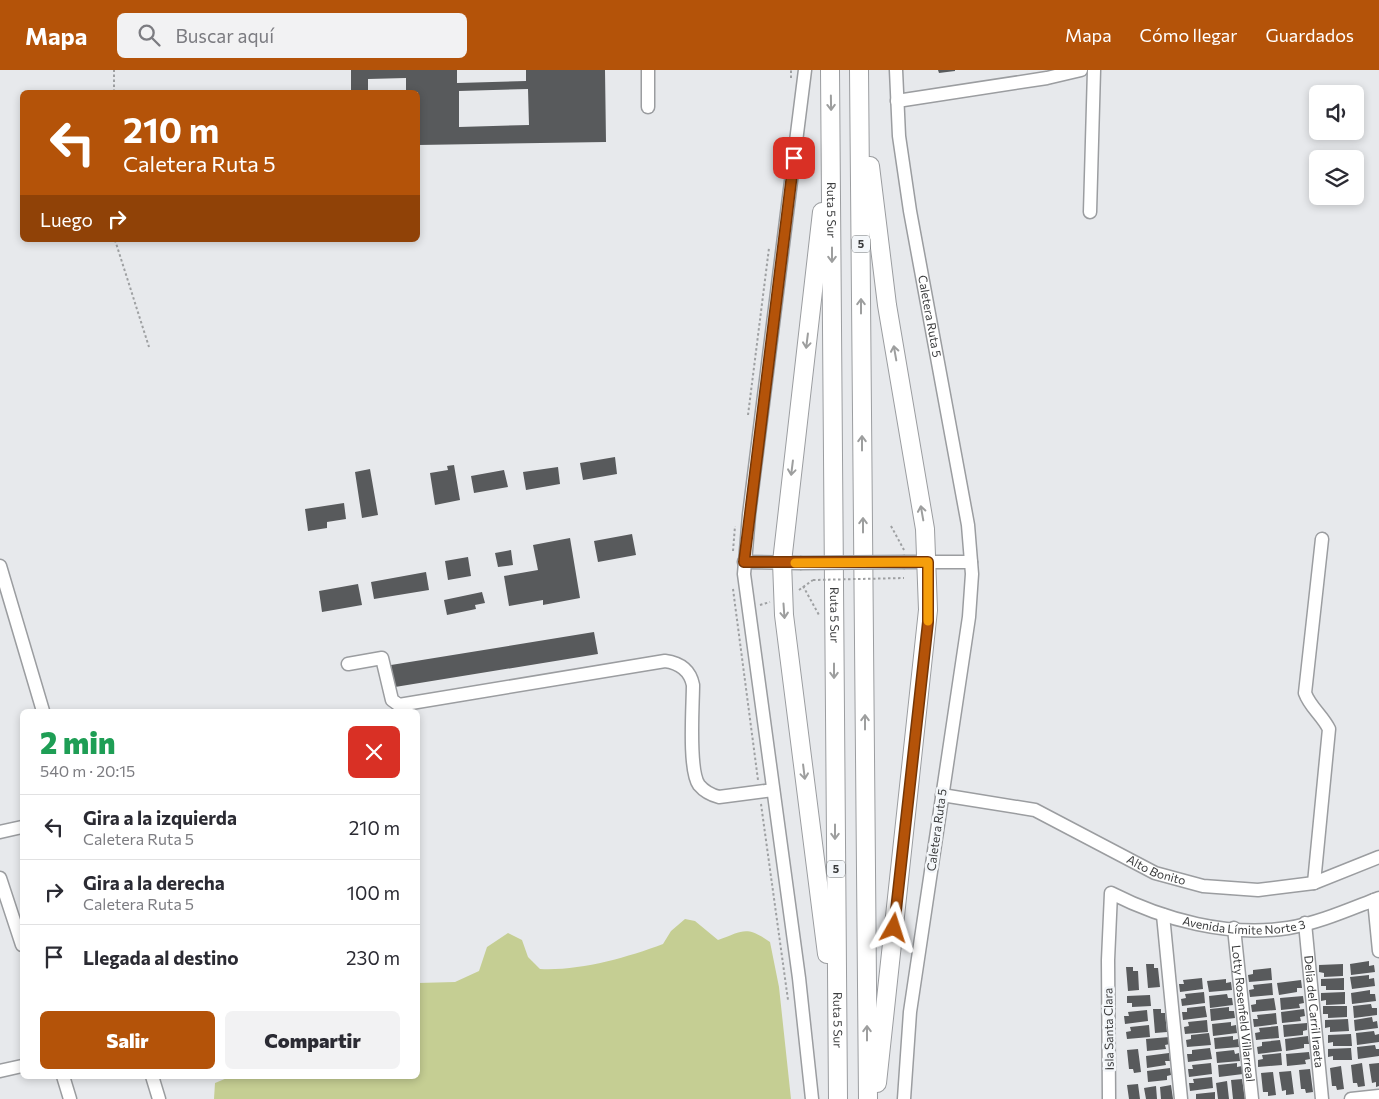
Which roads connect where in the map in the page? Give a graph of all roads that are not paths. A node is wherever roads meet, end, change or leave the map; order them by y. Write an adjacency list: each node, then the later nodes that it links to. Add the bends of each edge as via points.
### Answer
1 (648, 70): 9 (street)
2 (804, 70): 13 (street)
3 (830, 70): 10 (highway, Ruta 5 Sur / 5, one-way to 10)
4 (896, 70): 8 (street, Caletera Ruta 5)
5 (1081, 70): 8 (street)
6 (1094, 70): 11 (street)
7 (860, 76): 15 (highway, one-way to 7, via 887,305); 45 (highway, 5, one-way to 7)
8 (897, 101): 16 (street, Caletera Ruta 5, via 910,211 968,525)
9 (648, 107)
10 (831, 136): 14 (highway, one-way to 14); 35 (highway, Ruta 5 Sur / 5, one-way to 35)
11 (1090, 212)
12 (1322, 539): 27 (street, via 1305,693 1329,729)
13 (744, 562): 14 (street); 21 (street)
14 (782, 562): 15 (street, bridge); 35 (highway, one-way to 35, via 784,615)
15 (928, 562): 16 (street); 46 (highway, via 928,622)
16 (971, 562): 22 (street, Caletera Ruta 5, via 969,617)
17 (0, 566): 18 (street)
18 (3, 588): 20 (street)
19 (348, 664): 21 (street, via 382,658 392,700 399,705 672,662 686,669 691,676 694,769 699,785 719,796)
20 (42, 709)
21 (773, 790): 43 (street, via 803,1006)
22 (942, 795): 27 (street, Alto Bonito, via 1034,810 1155,873 1203,886 1258,890); 47 (street, Caletera Ruta 5, via 910,1012)
23 (20, 827): 24 (street)
24 (0, 832)
25 (1379, 857): 27 (street, Alto Bonito)
26 (0, 878): 33 (street)
27 (1314, 883)
28 (1111, 893): 30 (street, Avenida Límite Norte 3); 48 (street, Isla Santa Clara)
29 (1377, 899): 31 (street, Avenida Límite Norte 3); 34 (street)
30 (1163, 915): 32 (street, Avenida Límite Norte 3); 49 (street)
31 (1305, 923): 32 (street, Avenida Límite Norte 3, via 1262,930); 51 (street, Delia del Carril Iraeta)
32 (1234, 928): 50 (street, Lotty Rosenfeld Villarreal)
33 (20, 939)
34 (1379, 951)
35 (837, 1041): 44 (highway, Ruta 5 Sur / 5)
36 (20, 1066): 37 (street)
37 (0, 1071)
38 (64, 1079): 41 (street)
39 (153, 1079): 42 (street)
40 (1379, 1096): 52 (street)
41 (70, 1099)
42 (159, 1099)
43 (812, 1099)
44 (838, 1099)
45 (868, 1099)
46 (876, 1099)
47 (904, 1099)
48 (1109, 1099)
49 (1181, 1099)
50 (1252, 1099)
51 (1322, 1099)
52 (1351, 1099)

